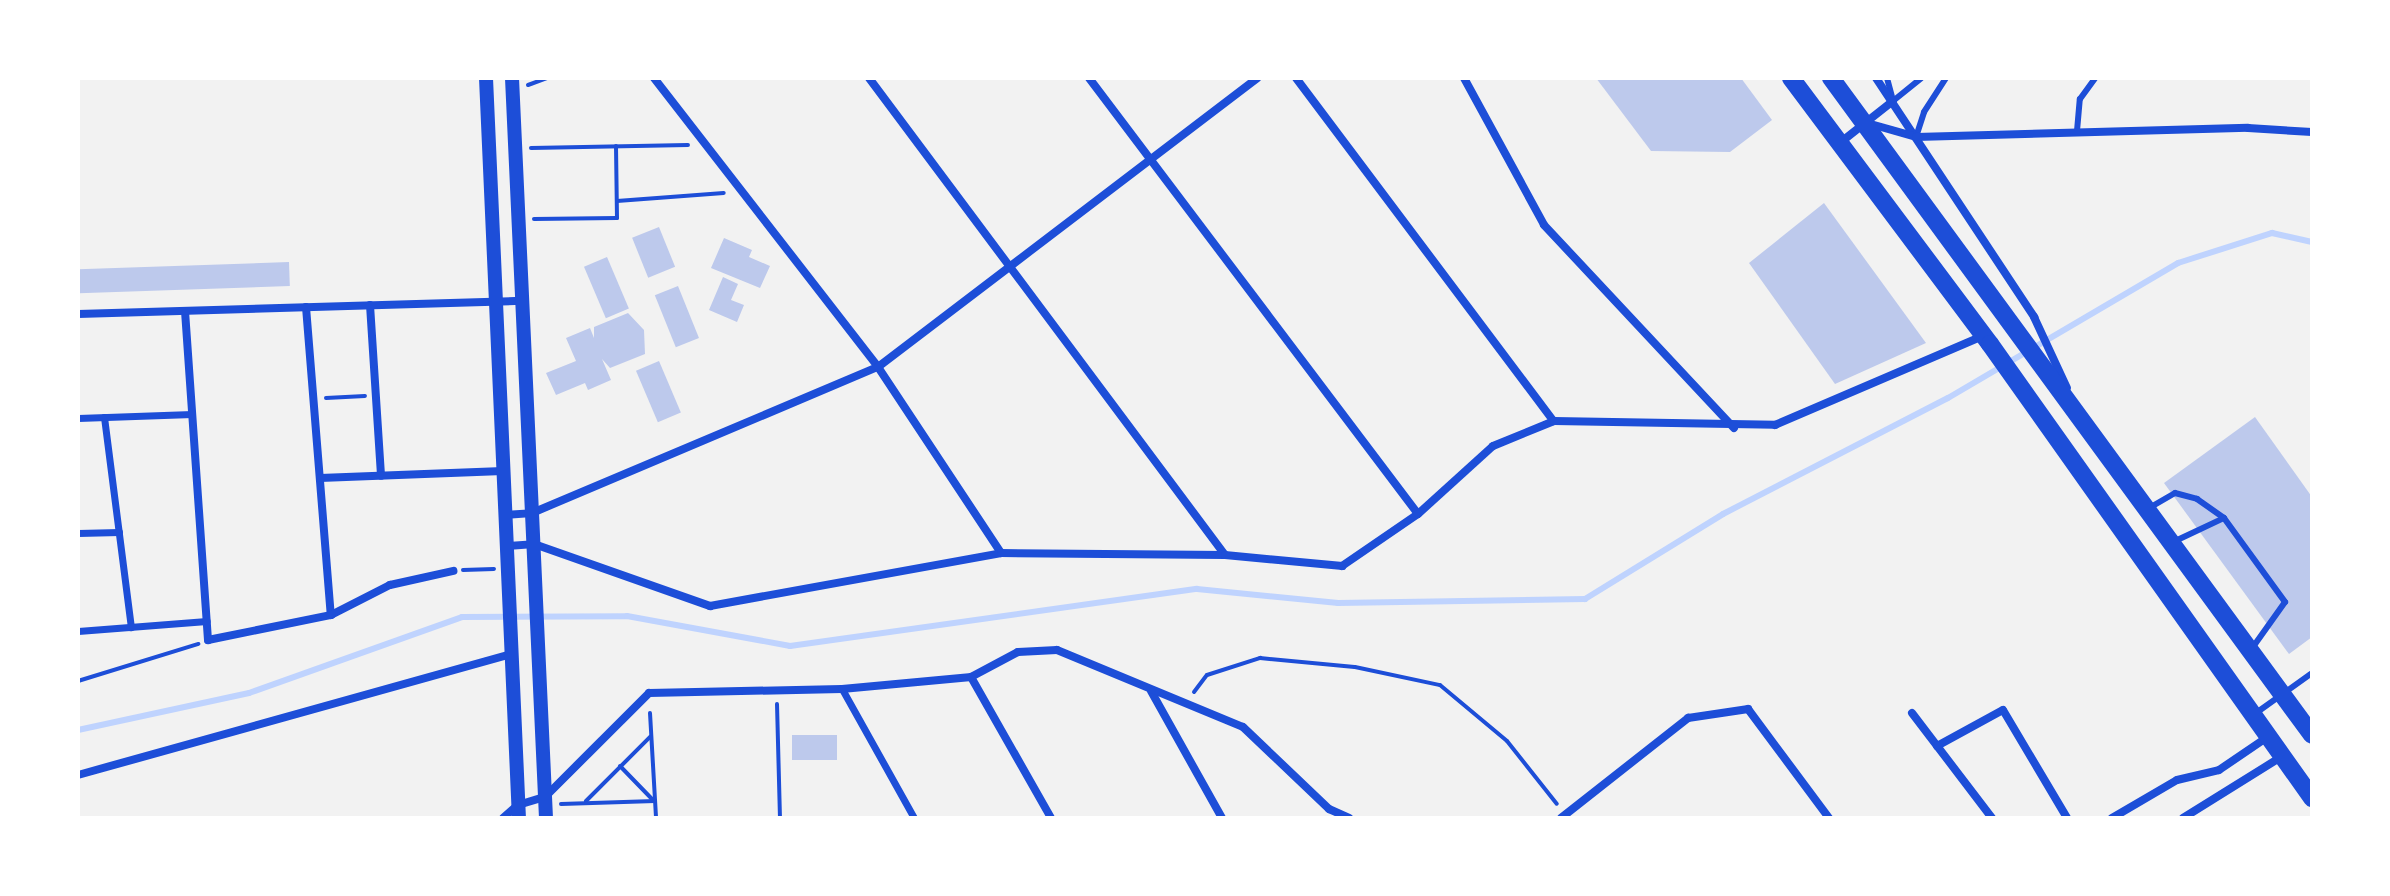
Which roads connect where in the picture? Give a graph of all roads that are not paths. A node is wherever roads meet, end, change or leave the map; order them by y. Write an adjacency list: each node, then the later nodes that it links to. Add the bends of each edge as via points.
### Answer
1 (486, 78): 24 (street)
2 (512, 78): 25 (street)
3 (654, 78): 31 (street)
4 (869, 78): 23 (street)
5 (1089, 78): 22 (street)
6 (1258, 78): 22 (street)
7 (1296, 78): 36 (street)
8 (1464, 78): 37 (street, via 1544,225)
9 (1791, 78): 21 (main road)
10 (1831, 78): 17 (main road)
11 (1876, 78): 16 (street)
12 (1887, 78): 16 (lane)
13 (1921, 78): 16 (lane)
14 (1946, 78): 20 (lane, via 1924,112)
15 (2095, 78): 18 (lane, via 2080,99)
16 (1893, 101): 17 (street); 20 (street)
17 (1865, 123): 20 (street); 21 (street); 32 (main road, via 2013,328)
18 (2077, 131): 19 (street); 20 (street)
19 (2312, 132)
20 (1916, 137): 32 (street, via 2034,317)
21 (1840, 143): 30 (main road)
22 (1151, 159): 23 (street); 43 (street)
23 (1008, 264): 31 (street); 52 (street)
24 (496, 301): 25 (street); 26 (street); 38 (street)
25 (522, 301): 42 (street)
26 (370, 305): 27 (street); 39 (street)
27 (306, 307): 28 (street); 40 (street)
28 (185, 311): 29 (street); 33 (street)
29 (78, 314)
30 (1987, 340): 37 (street, via 1789,420); 66 (main road)
31 (878, 367): 42 (street); 51 (street)
32 (2060, 383): 41 (main road)
33 (192, 414): 34 (street); 55 (street)
34 (104, 417): 35 (street); 46 (street)
35 (78, 418)
36 (1554, 421): 37 (street); 43 (street, via 1493,446)
37 (1734, 428)
38 (503, 471): 39 (street); 44 (street)
39 (381, 476): 40 (street)
40 (320, 478): 54 (street)
41 (2147, 509): 45 (lane, via 2175,493 2197,499); 48 (main road)
42 (532, 513): 44 (street); 49 (street)
43 (1418, 514): 52 (street, via 1342,566)
44 (505, 515): 50 (street)
45 (2224, 518): 48 (lane); 59 (lane, via 2285,602)
46 (119, 532): 47 (street); 56 (street)
47 (78, 533)
48 (2172, 542): 59 (main road)
49 (534, 544): 50 (street); 51 (street, via 710,606); 73 (street)
50 (507, 546): 58 (street)
51 (1001, 553): 52 (street)
52 (1225, 555)
53 (453, 571): 54 (street, via 390,585)
54 (331, 615): 55 (street, via 208,640)
55 (207, 621): 56 (street)
56 (131, 627): 57 (street)
57 (78, 631)
58 (511, 650): 71 (street); 74 (street)
59 (2251, 650): 64 (main road)
60 (2312, 673): 64 (lane)
61 (971, 677): 62 (street); 63 (street, via 1018,652 1057,650); 78 (street)
62 (842, 689): 73 (street, via 649,693); 77 (street)
63 (1150, 690): 79 (street); 80 (street, via 1243,727 1329,809)
64 (2283, 694): 66 (lane); 67 (main road)
65 (1912, 713): 69 (street)
66 (2253, 715): 68 (main road)
67 (2312, 735)
68 (2269, 736): 70 (main road); 84 (street, via 2219,770 2177,780)
69 (1937, 746): 82 (street); 83 (street, via 2003,710)
70 (2283, 756): 72 (main road); 85 (street)
71 (78, 775)
72 (2312, 798)
73 (546, 806): 74 (street)
74 (518, 812): 76 (street)
75 (1565, 817): 81 (street, via 1616,770 1688,718 1748,709)
76 (503, 818)
77 (914, 818)
78 (1051, 818)
79 (1222, 818)
80 (1349, 818)
81 (1829, 818)
82 (1992, 818)
83 (2067, 818)
84 (2112, 818)
85 (2183, 818)

